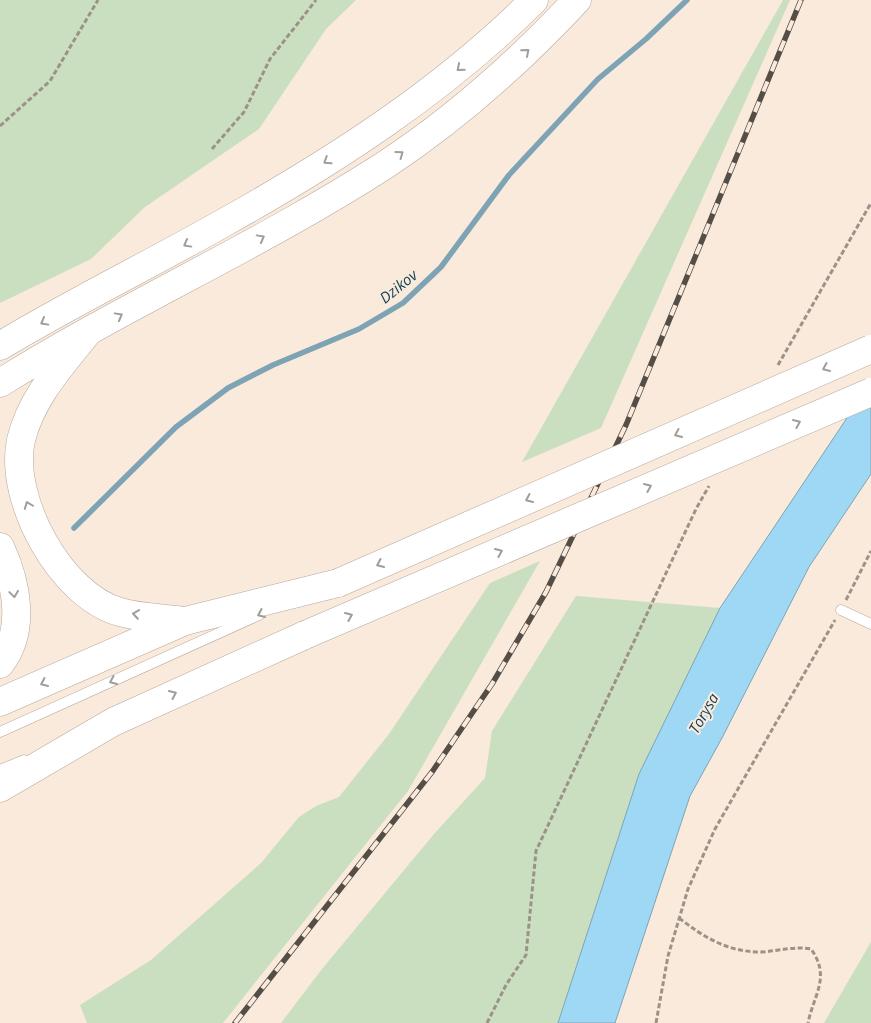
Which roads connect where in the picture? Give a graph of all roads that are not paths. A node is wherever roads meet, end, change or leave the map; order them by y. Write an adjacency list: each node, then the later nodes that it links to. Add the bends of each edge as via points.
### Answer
1 (534, 0): 4 (main road, one-way to 4, via 498,36 437,86 363,138 234,217)
2 (577, 0): 3 (main road, one-way to 2, via 317,207 387,164 456,113 542,38)
3 (87, 333): 6 (main road); 11 (main road, one-way to 3, via 120,612 97,601 76,585 41,540 22,490 21,440 30,414 44,387)
4 (0, 346)
5 (871, 349): 9 (main road, one-way to 9, bridge)
6 (0, 383)
7 (871, 392): 15 (main road, one-way to 7, bridge, via 305,635)
8 (0, 547): 13 (main road, one-way to 13, via 7,561 16,612 15,637)
9 (338, 583): 11 (main road); 16 (lane, one-way to 16, via 282,604)
10 (841, 610): 12 (lane)
11 (184, 621): 14 (main road, one-way to 14)
12 (871, 624)
13 (0, 664)
14 (0, 702)
15 (113, 722): 17 (lane); 18 (main road); 19 (main road)
16 (0, 732)
17 (0, 770)
18 (0, 788)
19 (0, 809)

